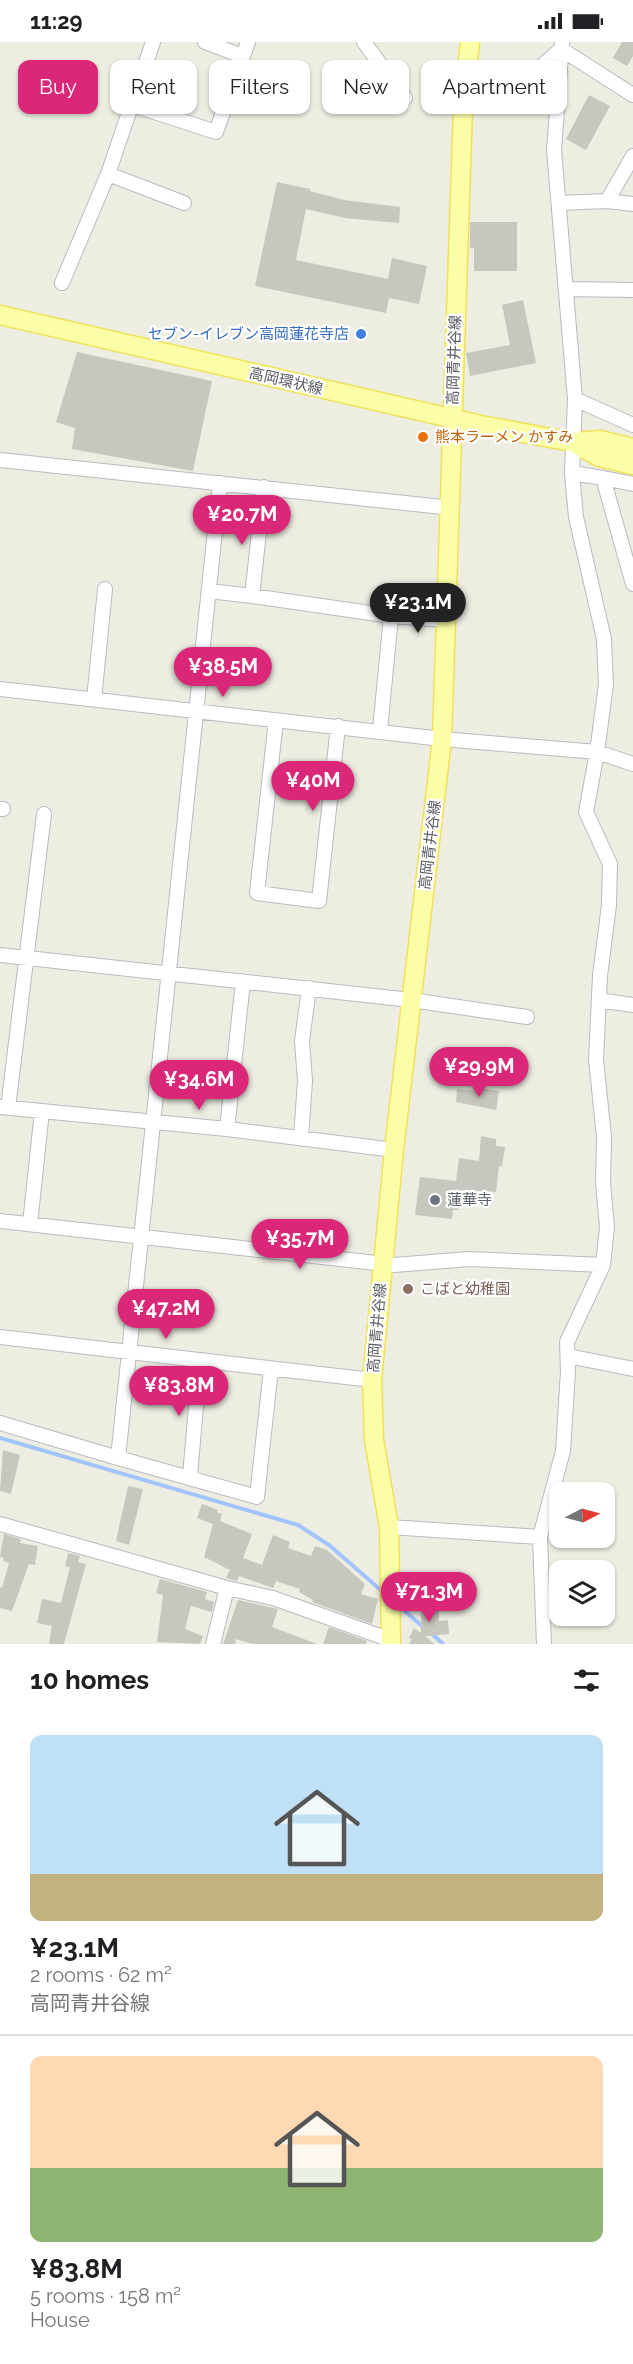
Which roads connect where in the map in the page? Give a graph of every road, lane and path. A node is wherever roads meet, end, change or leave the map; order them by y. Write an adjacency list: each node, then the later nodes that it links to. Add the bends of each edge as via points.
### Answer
1 (153, 42): 8 (street)
2 (205, 42): 7 (street)
3 (248, 42): 7 (street)
4 (364, 42): 9 (street)
5 (470, 42): 10 (main road, 高岡青井谷線)
6 (562, 46): 11 (street); 12 (street); 20 (street, via 554,150)
7 (242, 56): 14 (street, via 216,132)
8 (147, 60)
9 (377, 60)
10 (468, 60)
11 (547, 60)
12 (633, 95)
13 (130, 114): 17 (street)
14 (161, 114)
15 (463, 114): 27 (main road, 高岡青井谷線)
16 (633, 156): 18 (street)
17 (108, 174): 19 (street); 22 (street)
18 (608, 201): 20 (street); 21 (street)
19 (184, 203)
20 (559, 203): 23 (street)
21 (633, 204)
22 (62, 283)
23 (566, 289): 24 (street); 26 (street)
24 (633, 290)
25 (0, 315): 27 (main road, 高岡環状線)
26 (575, 399): 28 (street); 29 (street)
27 (452, 418): 29 (main road, 高岡環状線); 39 (main road, 高岡青井谷線)
28 (633, 425)
29 (572, 442): 30 (main road, 高岡環状線); 34 (street)
30 (599, 448): 31 (main road, 高岡環状線); 33 (main road, 高岡環状線)
31 (633, 448)
32 (0, 460): 36 (street)
33 (633, 465)
34 (572, 473): 35 (street); 53 (street, via 576,517 604,639 606,684)
35 (603, 478): 37 (street); 40 (street)
36 (220, 483): 38 (street); 42 (street)
37 (633, 484)
38 (264, 487): 39 (street); 43 (street)
39 (452, 508): 45 (main road, 高岡青井谷線)
40 (633, 584)
41 (105, 589): 47 (street)
42 (209, 591): 43 (street); 48 (street)
43 (252, 596): 44 (street)
44 (391, 616): 45 (street); 51 (street)
45 (447, 620): 52 (main road, 高岡青井谷線)
46 (0, 689): 47 (street)
47 (94, 699): 48 (street)
48 (196, 711): 49 (street); 58 (street)
49 (276, 720): 50 (street); 50 (street, via 257,893 319,902)
50 (338, 726): 51 (street)
51 (380, 730): 52 (street)
52 (442, 739): 53 (street); 61 (main road, 高岡青井谷線)
53 (597, 752): 54 (street); 62 (street, via 586,812 610,864)
54 (633, 764)
55 (44, 814): 57 (street)
56 (0, 955): 57 (street)
57 (27, 958): 58 (street); 65 (street)
58 (168, 973): 59 (street); 67 (street)
59 (243, 982): 60 (street); 68 (street)
60 (309, 988): 61 (street); 69 (street, via 302,1041 305,1081)
61 (411, 1000): 64 (street); 70 (main road, 高岡青井谷線)
62 (599, 1000): 63 (street); 75 (street, via 596,1059 607,1227)
63 (633, 1005)
64 (527, 1017)
65 (4, 1107): 66 (street)
66 (42, 1111): 67 (street); 72 (street)
67 (153, 1123): 68 (street); 73 (street)
68 (226, 1129): 69 (street)
69 (301, 1137): 70 (street)
70 (394, 1150): 74 (main road, 高岡青井谷線)
71 (0, 1221): 72 (street)
72 (30, 1224): 73 (street)
73 (141, 1237): 74 (street); 77 (street)
74 (383, 1264): 75 (street, via 469,1259); 82 (main road, 高岡青井谷線)
75 (603, 1265): 78 (street, via 567,1342)
76 (0, 1337): 77 (street)
77 (129, 1351): 79 (street); 84 (street)
78 (567, 1356): 81 (street); 88 (street, via 562,1451)
79 (200, 1360): 80 (street); 85 (street)
80 (271, 1369): 82 (street); 85 (street, via 257,1497)
81 (633, 1369)
82 (372, 1380): 87 (main road, 高岡青井谷線, via 374,1440)
83 (0, 1423): 84 (street)
84 (118, 1458): 85 (street)
85 (190, 1476)
86 (0, 1524): 89 (street)
87 (389, 1527): 88 (street); 90 (main road, 高岡青井谷線)
88 (540, 1537): 92 (street)
89 (227, 1588): 90 (street, via 273,1598); 91 (street)
90 (391, 1642)
91 (213, 1644)
92 (544, 1644)

